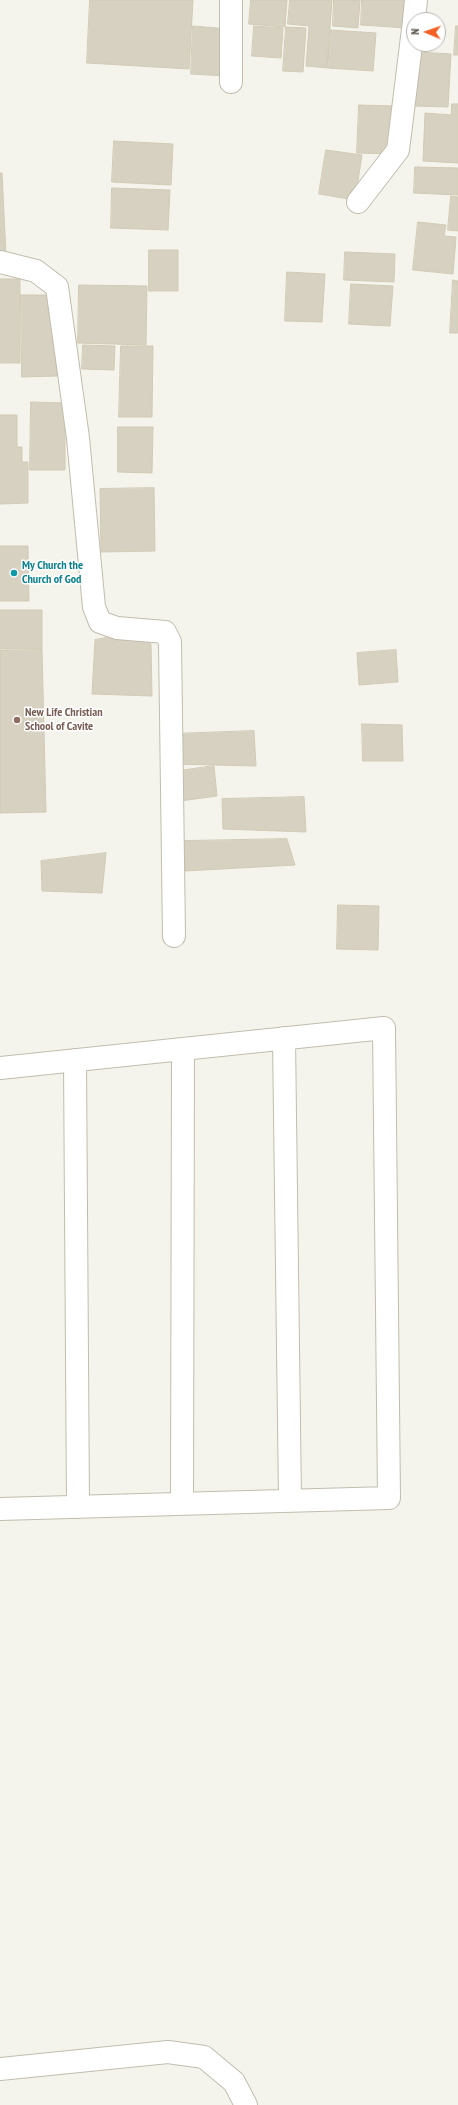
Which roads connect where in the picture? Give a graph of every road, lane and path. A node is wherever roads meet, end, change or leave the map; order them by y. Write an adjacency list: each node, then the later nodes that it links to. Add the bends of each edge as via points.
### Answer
1 (231, 0): 5 (street)
2 (416, 0): 3 (street)
3 (415, 12)
4 (410, 52): 6 (street, via 398,150)
5 (231, 82)
6 (358, 202)
7 (0, 262): 8 (street, via 36,270 57,287 78,438 94,607 100,622 117,628 165,632 170,642)
8 (174, 936)
9 (284, 1038): 10 (street); 13 (street); 13 (street, via 384,1028 388,1498)
10 (183, 1049): 11 (street); 14 (street)
11 (75, 1060): 12 (street); 15 (street)
12 (0, 1068)
13 (290, 1500): 14 (street)
14 (182, 1504): 15 (street)
15 (78, 1507): 16 (street)
16 (0, 1509)
17 (0, 2069): 18 (street, via 168,2052 204,2057 234,2082)
18 (246, 2105)

